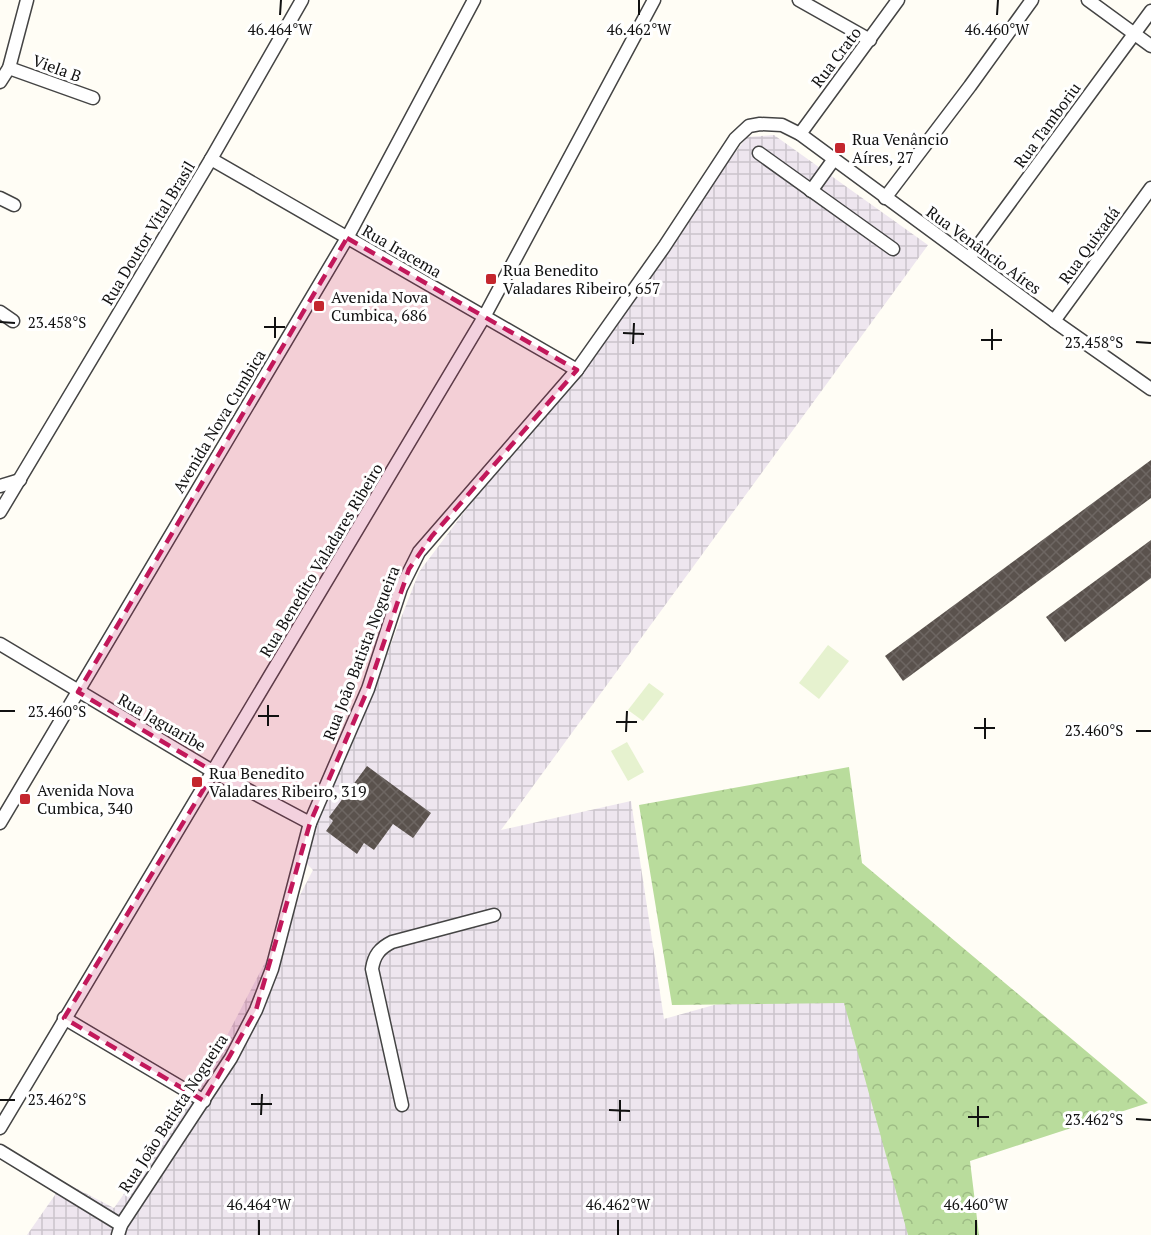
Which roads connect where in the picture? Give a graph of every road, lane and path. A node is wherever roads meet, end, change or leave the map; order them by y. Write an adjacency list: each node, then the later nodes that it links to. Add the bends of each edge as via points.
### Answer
1 (27, 0): 13 (street)
2 (302, 0): 18 (street, Rua Doutor Vital Brasil)
3 (474, 0): 25 (street, Avenida Nova Cumbica)
4 (654, 0): 29 (street, Rua Benedito Valadares Ribeiro)
5 (799, 0): 11 (street)
6 (898, 0): 11 (street, Rua Crato)
7 (1032, 0): 23 (street)
8 (1088, 0): 10 (street)
9 (1151, 11): 10 (street, Rua Tamboriu)
10 (1134, 34): 12 (street); 27 (street, Rua Tamboriu)
11 (870, 40): 16 (street, Rua Crato)
12 (1151, 46)
13 (9, 68): 14 (street); 15 (street, Viela B)
14 (0, 82)
15 (93, 99)
16 (800, 134): 19 (street, Rua Venâncio Aíres); 32 (street, Rua João Batista Nogueira, via 782,126 760,124 749,126 735,139)
17 (759, 153): 21 (street)
18 (211, 159): 25 (street, Rua Iracema); 34 (street, Rua Doutor Vital Brasil)
19 (834, 159): 21 (street); 23 (street, Rua Venâncio Aíres)
20 (1151, 188): 31 (street, Rua Quixadá)
21 (811, 191): 26 (street)
22 (0, 198): 24 (street)
23 (885, 198): 27 (street, Rua Venâncio Aíres)
24 (15, 205)
25 (347, 238): 29 (street, Rua Iracema); 38 (street, Avenida Nova Cumbica)
26 (893, 249)
27 (969, 258): 31 (street, Rua Venâncio Aíres)
28 (0, 312): 30 (street)
29 (484, 317): 32 (street, Rua Iracema); 39 (street, Rua Benedito Valadares Ribeiro)
30 (13, 321)
31 (1054, 321): 33 (street, Rua Venâncio Aíres)
32 (577, 370): 41 (street, Rua João Batista Nogueira, via 419,552 401,588 368,689)
33 (1149, 383)
34 (20, 480): 35 (street); 36 (street, Rua Doutor Vital Brasil)
35 (0, 486)
36 (0, 512)
37 (0, 644): 38 (street, Rua Jaguaribe)
38 (78, 692): 39 (street, Rua Jaguaribe); 40 (street, Avenida Nova Cumbica)
39 (214, 772): 41 (street, Rua Jaguaribe); 43 (street, Rua Benedito Valadares Ribeiro)
40 (0, 823)
41 (310, 823): 44 (street, Rua João Batista Nogueira, via 272,969 256,1010)
42 (494, 915): 45 (street, via 392,942 373,960)
43 (64, 1018): 44 (street); 46 (street, Rua Benedito Valadares Ribeiro)
44 (204, 1101): 48 (street, Rua João Batista Nogueira)
45 (402, 1106)
46 (0, 1128)
47 (0, 1151): 48 (street)
48 (119, 1230)

